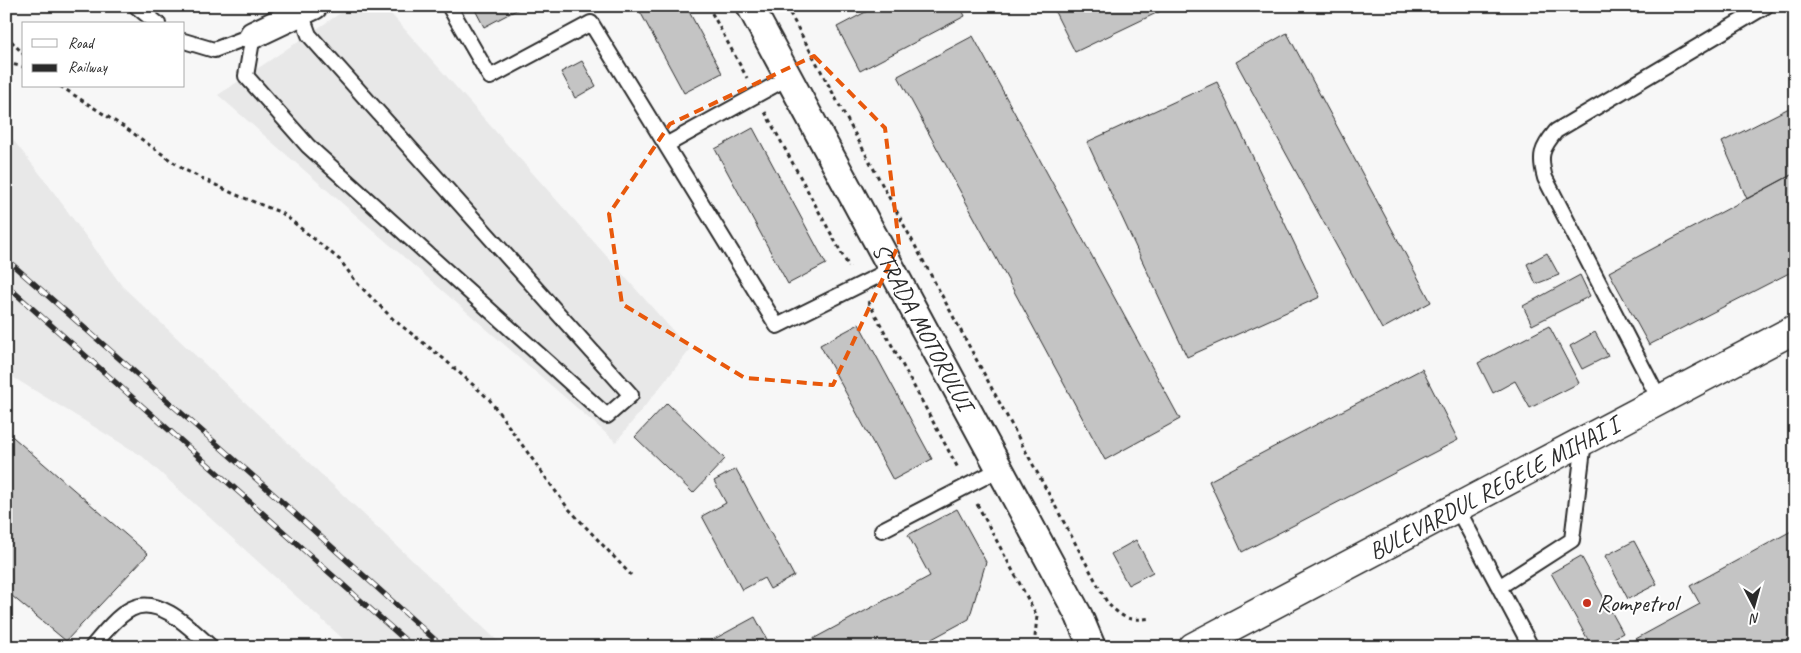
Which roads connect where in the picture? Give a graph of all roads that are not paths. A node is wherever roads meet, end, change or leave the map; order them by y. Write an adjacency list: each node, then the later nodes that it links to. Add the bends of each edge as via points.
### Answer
1 (136, 6): 6 (lane)
2 (449, 6): 10 (lane, via 490,77 591,23)
3 (750, 6): 9 (street, STRADA MOTORULUI)
4 (1766, 6): 13 (lane, via 1556,131 1544,146 1541,163 1545,178)
5 (307, 10): 7 (street); 7 (lane, via 309,35 632,395 607,416 308,146 246,76)
6 (156, 22)
7 (253, 35): 8 (lane, via 214,50)
8 (185, 41)
9 (788, 77): 10 (lane); 11 (street, STRADA MOTORULUI)
10 (666, 146): 11 (lane, via 777,326)
11 (892, 269): 15 (street, STRADA MOTORULUI)
12 (1795, 329): 13 (main road, BULEVARDUL REGELE MIHAI I)
13 (1660, 401): 14 (main road, BULEVARDUL REGELE MIHAI I)
14 (1584, 441): 16 (main road, BULEVARDUL REGELE MIHAI I); 18 (lane, via 1572,540)
15 (1000, 469): 17 (lane); 21 (street, STRADA MOTORULUI, via 1079,616)
16 (1457, 508): 18 (lane); 22 (main road, BULEVARDUL REGELE MIHAI I)
17 (882, 530)
18 (1499, 587): 23 (lane)
19 (92, 647): 20 (lane, via 119,617 132,608 146,605 158,607 180,619)
20 (211, 647)
21 (1092, 647)
22 (1193, 647)
23 (1531, 647)

